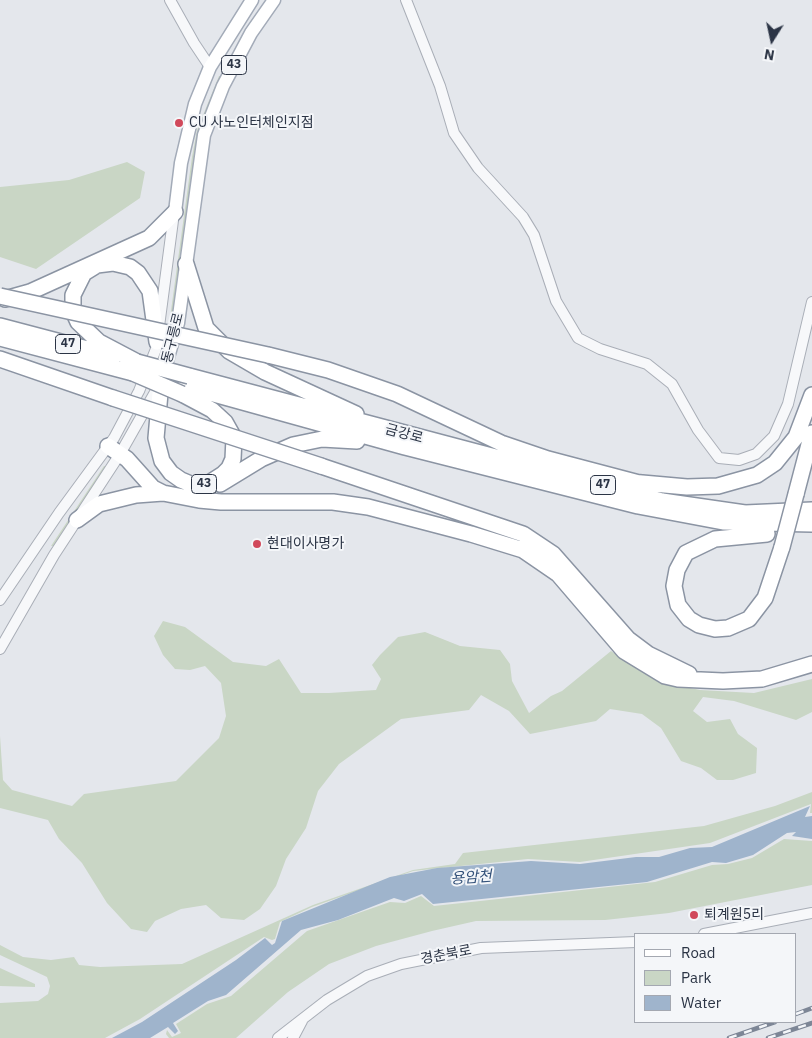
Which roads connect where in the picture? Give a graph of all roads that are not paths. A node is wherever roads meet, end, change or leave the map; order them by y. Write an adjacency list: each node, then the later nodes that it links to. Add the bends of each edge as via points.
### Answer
1 (170, 0): 5 (street)
2 (252, 0): 5 (main road, 동구릉로 / 43)
3 (274, 0): 7 (main road, 동구릉로 / 43, via 223,86 204,135)
4 (406, 0): 10 (street, via 440,86 454,134 478,168 524,217 534,235 556,301 578,338 646,364 672,384 698,430 719,458 739,460 756,454 774,436 788,404)
5 (210, 67): 6 (main road, 동구릉로 / 43, via 196,104 181,163)
6 (174, 212): 9 (highway, via 149,238 30,292); 13 (street, 동구릉로)
7 (186, 264): 16 (main road, 동구릉로 / 43, via 176,332); 19 (highway, via 206,328 229,351 264,372)
8 (0, 296): 24 (highway, bridge, via 328,370 396,394 501,443 548,460)
9 (0, 300)
10 (812, 302)
11 (0, 326): 15 (highway, 금강로 / 47)
12 (0, 338): 15 (highway, 금강로)
13 (157, 342): 15 (highway, via 150,290 138,272 113,263 97,265 84,273 73,295 73,311 78,322); 22 (street, 동구릉로)
14 (0, 359): 36 (highway, bridge, via 523,534 553,554 628,639 648,654 682,672)
15 (135, 367): 17 (highway, 금강로 / 47, bridge)
16 (161, 382): 17 (highway, 43, via 156,438 162,461 171,473 186,483 209,483 229,468 234,438 224,422); 22 (street, 동구릉로)
17 (185, 386): 19 (highway, 금강로 / 47); 21 (highway, 금강로 / 47)
18 (812, 395): 24 (highway, via 796,437 775,463 757,474 718,486)
19 (398, 433): 23 (highway, 금강로 / 47)
20 (812, 433): 30 (highway, bridge, via 796,494 782,547 765,598 749,619 728,628 706,628 689,619 678,605 674,586 676,570 686,553 696,546 727,536)
21 (405, 447): 26 (highway, via 334,438 308,441 261,459 214,488); 29 (highway, 금강로 / 47, via 691,518 748,524)
22 (114, 450): 25 (highway, via 153,488); 28 (street, 동구릉로); 31 (street, 동구릉로, via 59,513)
23 (528, 467): 24 (highway); 27 (highway, 금강로 / 47, via 654,499 719,511 780,513)
24 (639, 483)
25 (163, 493): 26 (highway); 28 (highway, via 136,494 99,504)
26 (178, 495): 36 (highway, via 206,501 333,502 368,507 511,545 558,574 624,651 645,665 678,679)
27 (812, 510)
28 (77, 520): 32 (street, 동구릉로)
29 (812, 524)
30 (812, 531)
31 (0, 600)
32 (0, 649)
33 (812, 664): 35 (highway)
34 (812, 670): 35 (highway)
35 (762, 679): 36 (highway)
36 (723, 681)
37 (812, 913): 38 (street)
38 (709, 933)
39 (634, 942): 40 (street, 경춘북로, via 482,948 436,956 367,976)
40 (304, 1017): 41 (street, 경춘북로); 42 (street)
41 (278, 1038)
42 (293, 1038)

